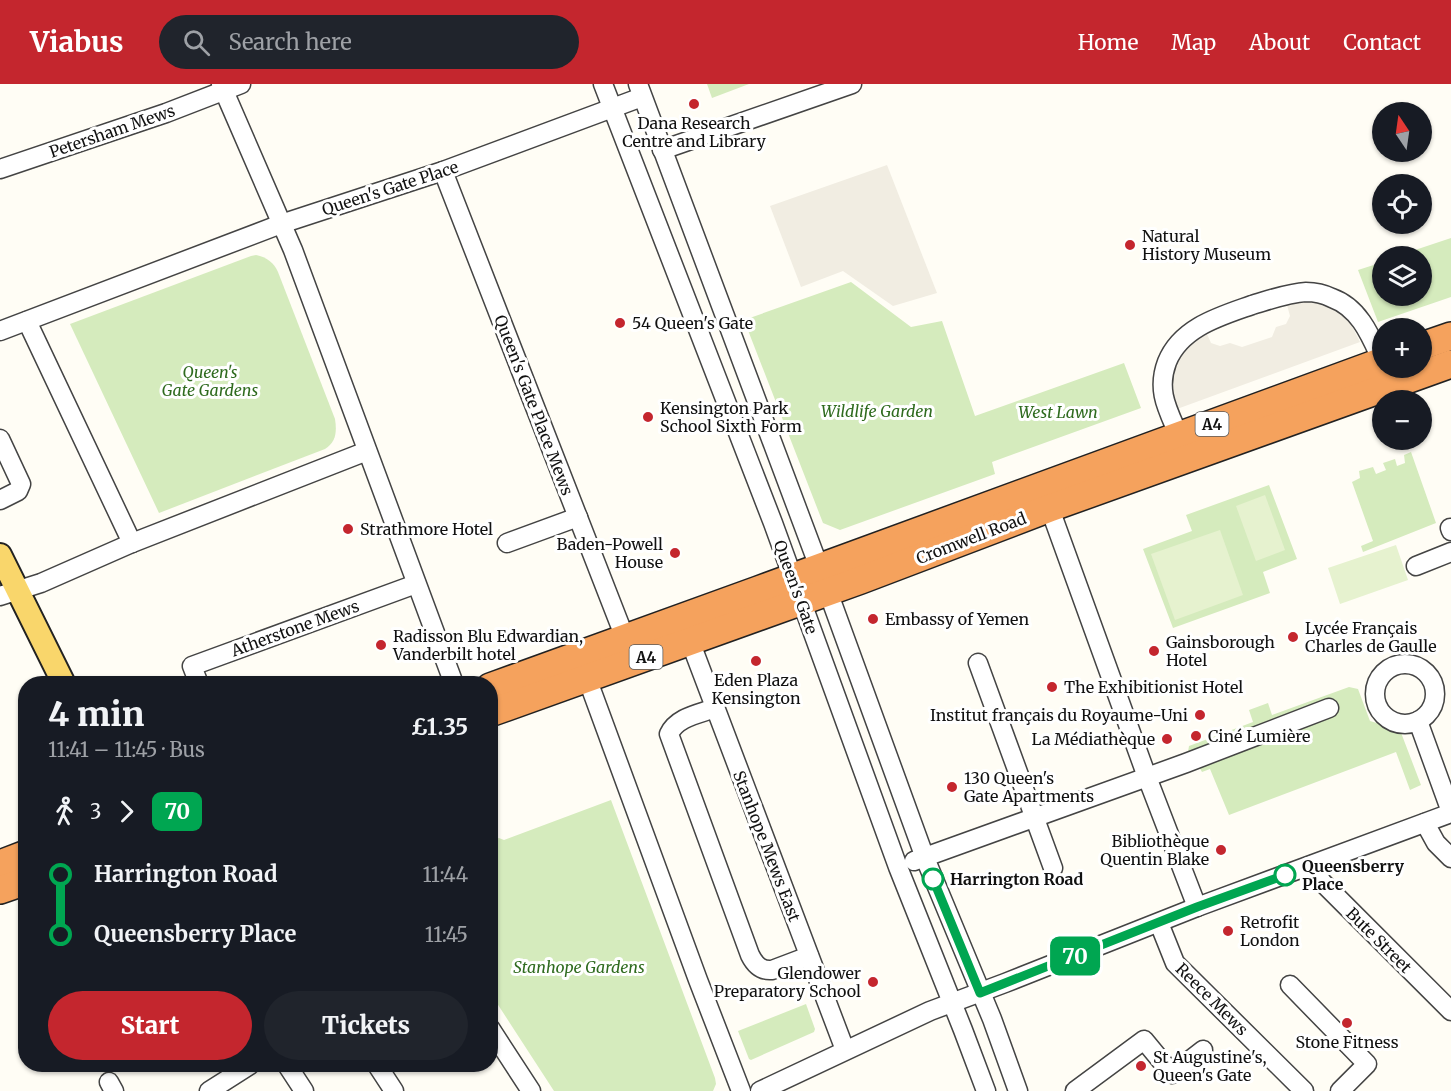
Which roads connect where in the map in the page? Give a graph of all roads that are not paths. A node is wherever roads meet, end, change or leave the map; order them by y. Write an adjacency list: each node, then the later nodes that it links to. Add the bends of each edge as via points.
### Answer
1 (241, 84): 4 (street, Petersham Mews)
2 (603, 84): 6 (street, Queen's Gate)
3 (852, 84): 7 (street)
4 (222, 87): 8 (street, Petersham Mews, via 166,113); 10 (street)
5 (640, 91): 6 (street, Queen's Gate Place); 7 (street, Queen's Gate)
6 (612, 108): 9 (street, Queen's Gate Place); 31 (street, Queen's Gate)
7 (662, 150): 29 (street, Queen's Gate)
8 (0, 170)
9 (443, 171): 10 (street, Queen's Gate Place); 23 (street, Queen's Gate Place Mews)
10 (281, 224): 11 (street); 20 (street)
11 (27, 321): 12 (street); 24 (street)
12 (0, 331)
13 (1451, 336): 15 (highway)
14 (1372, 340): 18 (street, via 1348,307 1317,293 1269,300 1207,322 1182,339 1167,361 1162,394)
15 (1432, 343)
16 (1451, 364): 21 (highway, Cromwell Road / A4)
17 (1372, 365): 18 (highway, Cromwell Road / A4)
18 (1179, 436): 21 (highway, Cromwell Road / A4)
19 (0, 439): 22 (street, via 21,484 18,491)
20 (367, 451): 24 (street); 30 (street)
21 (1046, 497): 29 (highway, Cromwell Road / A4); 45 (street)
22 (0, 500)
23 (578, 517): 25 (street); 33 (street, Queen's Gate Place Mews)
24 (132, 543): 32 (street)
25 (507, 543)
26 (1451, 552): 28 (street)
27 (0, 555): 32 (main road)
28 (1416, 566)
29 (824, 579): 31 (highway, Cromwell Road / A4); 50 (street, Queen's Gate)
30 (416, 584): 37 (street, Atherstone Mews, via 192,666); 38 (street)
31 (797, 589): 33 (highway, Cromwell Road / A4); 34 (highway, Cromwell Road / A4); 54 (street, Queen's Gate)
32 (9, 594): 36 (main road)
33 (626, 638): 40 (highway, Cromwell Road / A4)
34 (690, 641): 39 (highway, Cromwell Road / A4); 41 (street, Stanhope Mews East)
35 (978, 663): 47 (street)
36 (59, 676)
37 (196, 676)
38 (451, 676)
39 (588, 678): 43 (highway, Cromwell Road / A4); 75 (street)
40 (498, 684)
41 (715, 708): 60 (street, Stanhope Mews East); 60 (street, via 678,722 669,734 750,955 754,964 766,970)
42 (1329, 708): 45 (street)
43 (498, 710)
44 (1418, 721): 44 (street, via 1394,723 1378,710 1376,686 1386,670 1407,664 1418,667 1432,682 1432,706); 46 (street)
45 (1147, 777): 47 (street); 58 (street)
46 (1451, 813): 48 (street)
47 (1035, 819): 50 (street); 55 (street)
48 (1425, 823): 51 (street, via 1436,843); 53 (street)
49 (18, 857): 52 (highway)
50 (925, 858): 54 (street); 62 (street, Queen's Gate)
51 (1451, 858)
52 (0, 864)
53 (1312, 865): 58 (street); 64 (street, Bute Street, via 1322,882)
54 (898, 867): 63 (street, Queen's Gate)
55 (1053, 868)
56 (18, 883): 57 (highway)
57 (0, 890)
58 (1197, 907): 59 (street)
59 (1159, 923): 62 (street); 80 (street, Reece Mews, via 1175,963)
60 (809, 956): 66 (street, Stanhope Mews East)
61 (1290, 985): 81 (street, via 1367,1064)
62 (980, 993): 63 (street); 78 (street, Queen's Gate)
63 (953, 1003): 66 (street); 77 (street, Queen's Gate)
64 (1451, 1011)
65 (498, 1040): 74 (street)
66 (845, 1050): 76 (street)
67 (1203, 1050): 79 (street, via 1172,1074 1144,1040)
68 (239, 1072): 71 (street)
69 (292, 1072): 72 (street)
70 (381, 1072): 73 (street)
71 (209, 1091)
72 (304, 1091)
73 (393, 1091)
74 (531, 1091)
75 (741, 1091)
76 (760, 1091)
77 (986, 1091)
78 (1018, 1091)
79 (1075, 1091)
80 (1304, 1091)
81 (1340, 1091)

